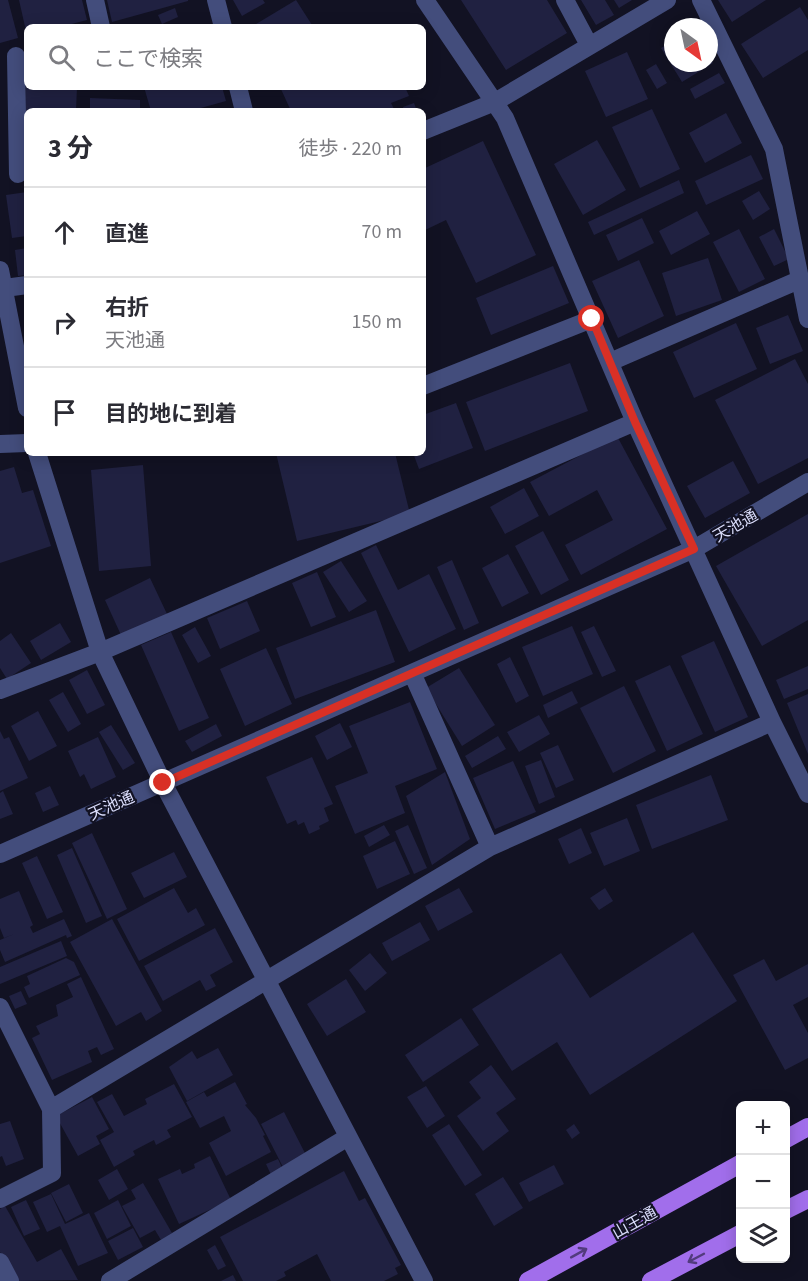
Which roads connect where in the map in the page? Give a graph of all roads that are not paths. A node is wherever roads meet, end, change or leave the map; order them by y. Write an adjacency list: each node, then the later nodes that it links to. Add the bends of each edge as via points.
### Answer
1 (95, 0): 7 (street)
2 (216, 0): 8 (street)
3 (425, 0): 12 (street)
4 (565, 0): 9 (street)
5 (668, 0): 9 (street)
6 (701, 0): 17 (street, via 774,149)
7 (100, 24)
8 (222, 24)
9 (588, 45): 12 (street)
10 (14, 56): 15 (street)
11 (239, 90): 13 (street)
12 (495, 102): 14 (street); 20 (street)
13 (243, 108)
14 (426, 130)
15 (15, 174)
16 (0, 270): 19 (street)
17 (799, 279): 21 (street); 22 (street)
18 (24, 285): 19 (street)
19 (5, 288): 24 (street)
20 (592, 319): 22 (street); 23 (street)
21 (808, 319)
22 (610, 362): 25 (street)
23 (426, 385)
24 (24, 392)
25 (635, 422): 30 (street); 31 (street)
26 (24, 443): 27 (street)
27 (0, 444)
28 (38, 456): 31 (street)
29 (808, 482): 30 (street, 天池通)
30 (694, 549): 32 (street, 天池通); 34 (street)
31 (100, 652): 33 (street); 35 (street)
32 (412, 673): 35 (street, 天池通); 37 (street)
33 (0, 690)
34 (772, 722): 36 (street); 37 (street)
35 (163, 783): 38 (street, 天池通); 39 (street)
36 (808, 794)
37 (490, 847): 39 (street)
38 (0, 854)
39 (266, 980): 41 (street); 43 (street)
40 (0, 1007): 41 (street)
41 (51, 1109): 46 (street, via 52,1173)
42 (808, 1126): 44 (main road)
43 (348, 1137): 52 (street); 53 (street)
44 (790, 1137)
45 (736, 1167): 54 (main road, 山王通, one-way to 45)
46 (0, 1199)
47 (808, 1199): 48 (main road)
48 (788, 1209)
49 (736, 1237): 55 (main road, one-way to 55)
50 (0, 1262): 51 (street)
51 (10, 1281)
52 (110, 1281)
53 (424, 1281)
54 (528, 1281)
55 (651, 1281)

